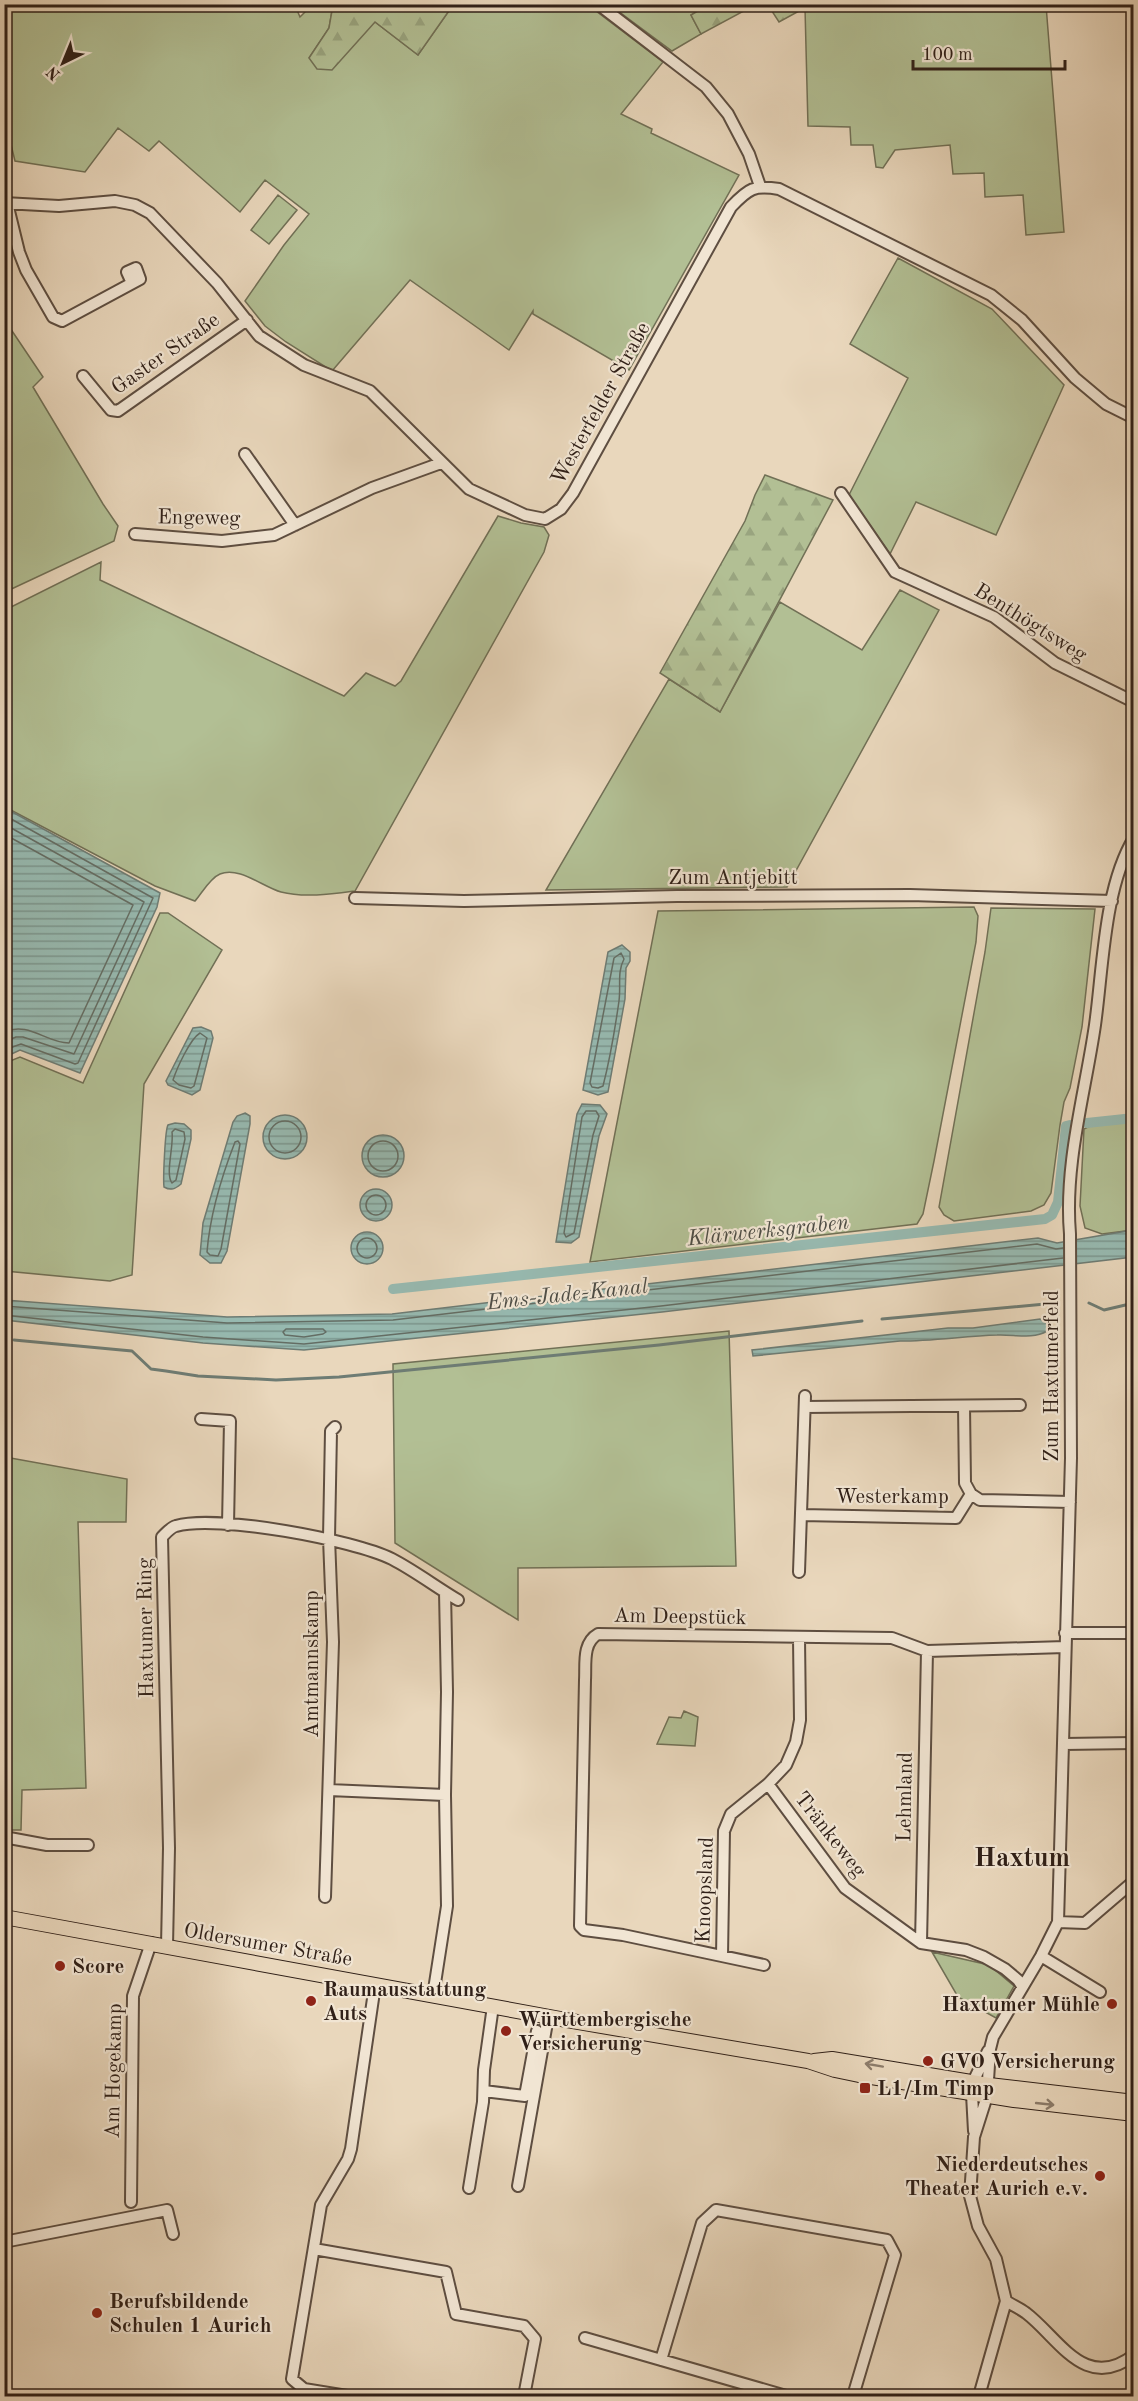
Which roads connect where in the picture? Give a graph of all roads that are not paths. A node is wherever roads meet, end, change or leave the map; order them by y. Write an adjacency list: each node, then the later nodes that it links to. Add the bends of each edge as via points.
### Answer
1 (598, 4): 2 (street, via 706,87 728,114)
2 (760, 186): 7 (street, via 780,189 991,295 1022,320 1075,378 1106,404); 9 (street, Westerfelder Straße, via 745,192 731,207 561,509 545,519 525,516 469,489)
3 (6, 203): 4 (street, via 26,270 57,321); 5 (street, Westerfelder Straße, via 59,206 116,201 135,205 150,213)
4 (132, 284)
5 (247, 320): 6 (street, Gaster Straße, via 118,411 111,410); 9 (street, Westerfelder Straße, via 259,336 304,365 370,391)
6 (83, 376)
7 (1134, 418)
8 (245, 454): 11 (street)
9 (441, 463): 11 (street, Engeweg, via 372,488)
10 (841, 493): 13 (street, Benthögtsweg, via 895,572 994,617 1055,663)
11 (295, 525): 12 (street, Engeweg, via 274,534 222,541)
12 (135, 534)
13 (1134, 702)
14 (1134, 838): 16 (street, Zum Haxtumerfeld, via 1124,854)
15 (355, 898): 16 (street, Zum Antjebitt, via 464,901 910,895)
16 (1112, 901): 22 (street, Zum Haxtumerfeld, via 1070,1173)
17 (1020, 1405): 18 (street)
18 (964, 1406): 21 (street, Westerkamp, via 965,1483); 23 (street, via 805,1401)
19 (201, 1419): 24 (street, via 230,1421)
20 (335, 1427): 25 (street, Amtmannskamp, via 331,1431)
21 (971, 1494): 22 (street, Westerkamp, via 980,1500); 23 (street, Westerkamp, via 956,1518)
22 (1070, 1502): 29 (street, Zum Haxtumerfeld)
23 (801, 1515): 26 (street)
24 (228, 1524): 25 (street, Haxtumer Ring); 47 (street, Haxtumer Ring, via 174,1526 162,1537 169,1848)
25 (329, 1538): 27 (street, Haxtumer Ring, via 390,1558); 37 (street, Amtmannskamp, via 333,1642)
26 (799, 1572)
27 (445, 1592): 28 (street, Haxtumer Ring); 38 (street)
28 (458, 1599)
29 (1065, 1633): 30 (street); 32 (street, Zum Haxtumerfeld)
30 (1134, 1633)
31 (799, 1638): 33 (street, Am Deepstück, via 892,1638); 36 (street, Knoopsland, via 800,1720 796,1742 786,1765); 48 (street, Am Deepstück, via 598,1634 586,1646 580,1926 584,1930)
32 (1065, 1647): 33 (street, Am Deepstück); 35 (street, Zum Haxtumerfeld)
33 (927, 1651): 46 (street, Lehmland)
34 (1134, 1743): 35 (street)
35 (1064, 1744): 44 (street, Zum Haxtumerfeld)
36 (768, 1784): 46 (street, Tränkeweg, via 845,1888); 48 (street, Knoopsland, via 731,1814 724,1831)
37 (329, 1790): 38 (street); 42 (street, Amtmannskamp)
38 (445, 1795): 54 (street, via 447,1906)
39 (4, 1837): 40 (street, via 47,1845)
40 (88, 1845)
41 (1134, 1881): 44 (street, via 1085,1923)
42 (326, 1897)
43 (4, 1917): 45 (main road, Oldersumer Straße)
44 (1058, 1922): 49 (street)
45 (151, 1943): 47 (main road, Oldersumer Straße); 67 (street, Am Hogekamp, via 132,1996)
46 (921, 1943): 52 (street, Tränkeweg, via 984,1957 1005,1969)
47 (167, 1946): 51 (main road, Oldersumer Straße)
48 (722, 1956): 50 (street, Am Deepstück)
49 (1041, 1956): 52 (street); 53 (street)
50 (764, 1965)
51 (375, 1984): 54 (main road, Oldersumer Straße); 70 (street, via 348,2159 321,2205)
52 (1022, 1986): 58 (street)
53 (1100, 1992)
54 (433, 1996): 55 (main road, Oldersumer Straße)
55 (493, 2006): 56 (main road, Oldersumer Straße); 60 (street)
56 (548, 2017): 59 (main road, Oldersumer Straße, via 808,2061 835,2070); 65 (street)
57 (537, 2031): 60 (street, via 525,2096)
58 (990, 2049): 59 (street); 61 (street)
59 (972, 2088): 61 (main road, Oldersumer Straße); 64 (street)
60 (484, 2091): 66 (street)
61 (988, 2091): 62 (main road, Oldersumer Straße); 63 (main road, Oldersumer Straße, one-way to 63); 64 (street)
62 (1134, 2102)
63 (1134, 2114)
64 (974, 2137): 71 (street, via 970,2196 978,2226 996,2259)
65 (518, 2187)
66 (469, 2188)
67 (131, 2202)
68 (173, 2234): 69 (street, via 167,2210)
69 (4, 2242)
70 (314, 2249): 75 (street, via 292,2379 304,2389); 76 (street, via 446,2272 456,2314 524,2326 535,2339)
71 (1006, 2301): 73 (street, via 1027,2314 1064,2352 1084,2363 1107,2368); 79 (street)
72 (585, 2338): 74 (street)
73 (1134, 2355)
74 (660, 2360): 77 (street); 78 (street, via 702,2223 716,2210 886,2240 895,2255)
75 (346, 2397)
76 (524, 2397)
77 (786, 2397)
78 (853, 2397)
79 (979, 2397)

